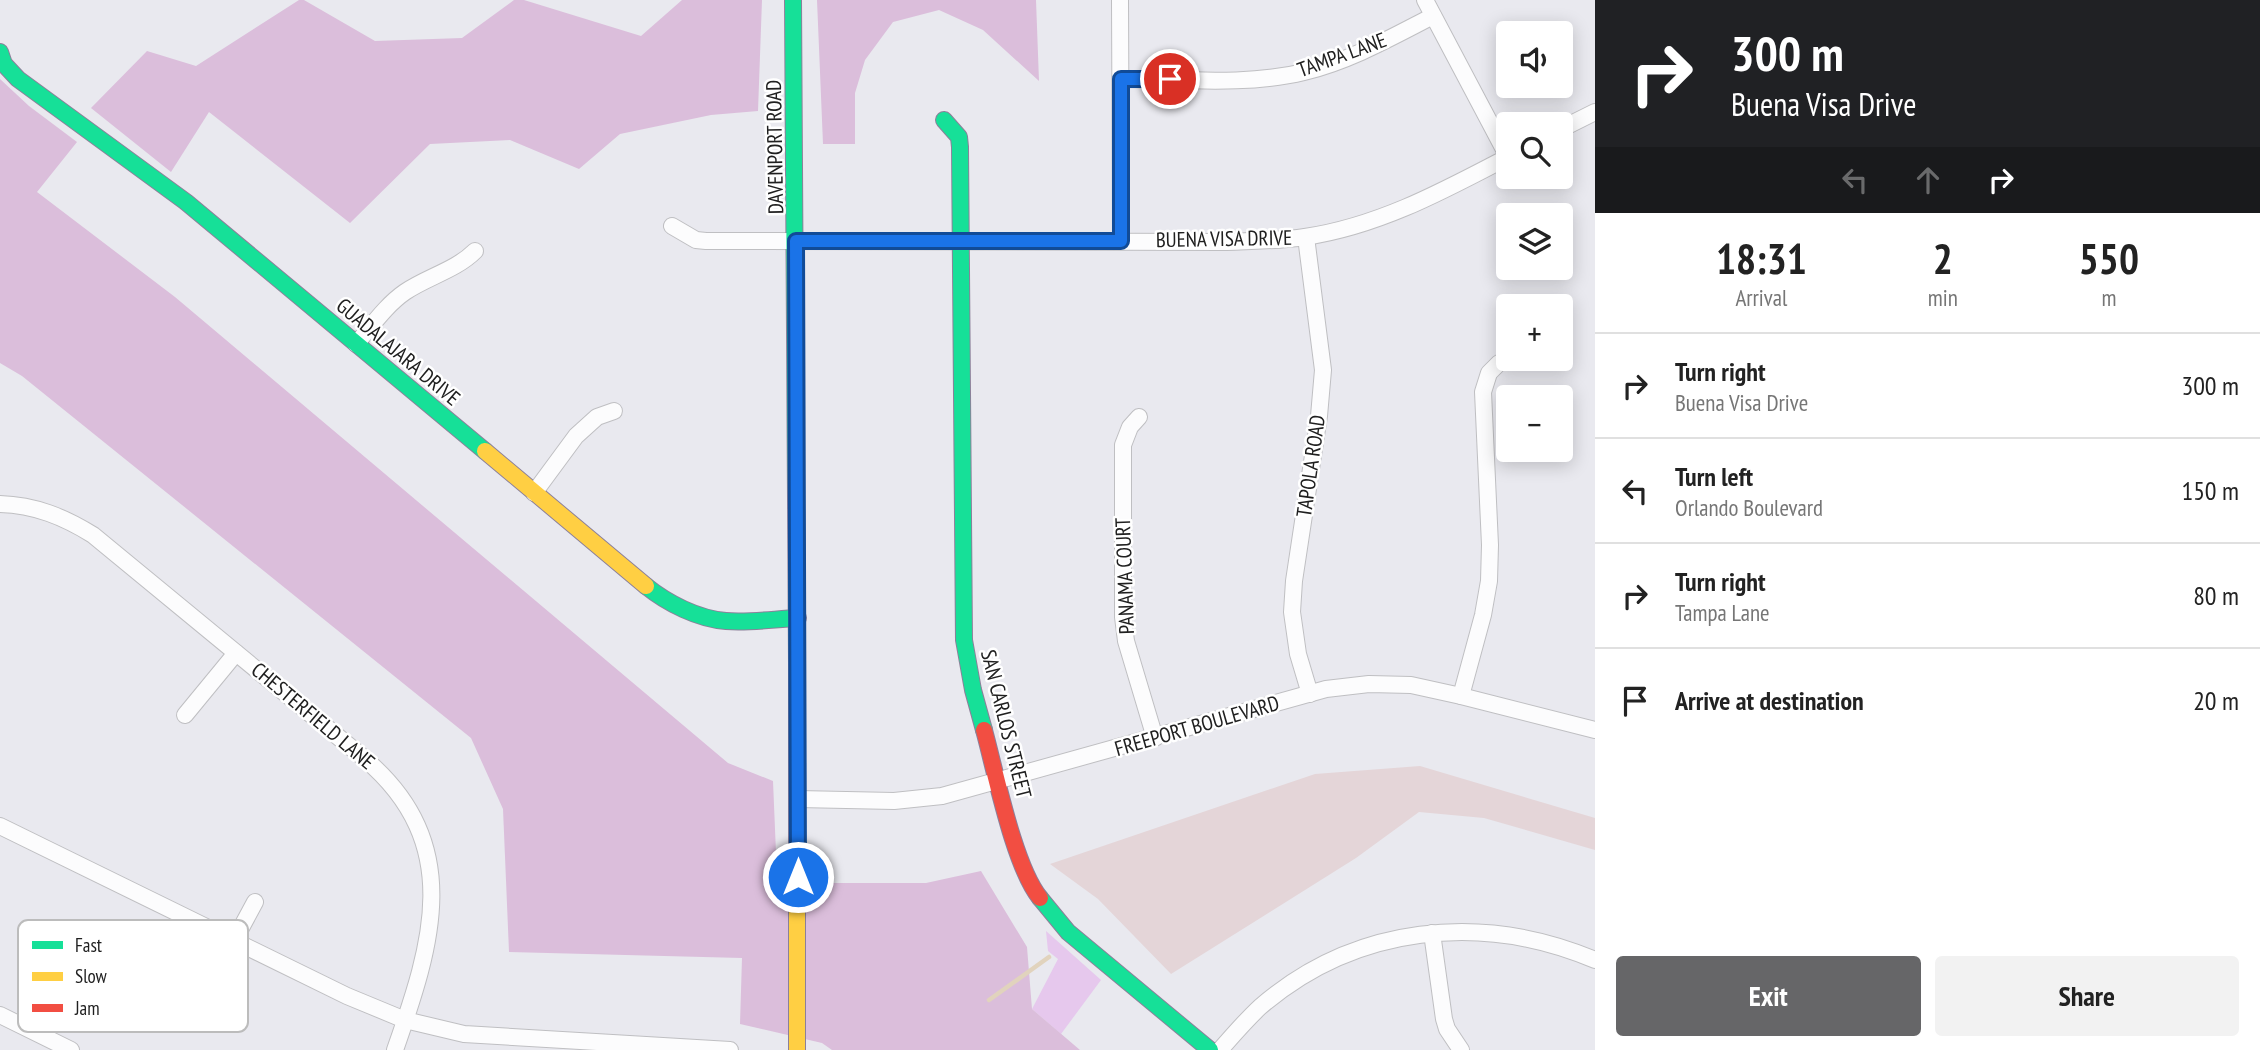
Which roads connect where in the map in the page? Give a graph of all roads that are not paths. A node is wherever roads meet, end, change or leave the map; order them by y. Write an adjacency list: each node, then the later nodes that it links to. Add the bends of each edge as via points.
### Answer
1 (793, 0): 14 (street, DAVENPORT ROAD)
2 (1120, 0): 6 (street)
3 (1425, 0): 4 (street)
4 (1433, 16): 6 (street, TAMPA LANE, via 1330,65 1292,75); 10 (street)
5 (0, 52): 18 (street, GUADALAJARA DRIVE, via 18,79 186,202)
6 (1121, 79): 16 (street)
7 (1595, 112): 9 (street)
8 (944, 120): 15 (street, SAN CARLOS STREET, via 959,137)
9 (1573, 123)
10 (1496, 134)
11 (1496, 163): 13 (street, BUENA VISA DRIVE, via 1409,207)
12 (672, 226): 14 (street, BUENA VISA DRIVE, via 706,241)
13 (1306, 237): 16 (street, BUENA VISA DRIVE); 26 (street, TAPOLA ROAD, via 1322,377 1292,612 1297,654)
14 (796, 241): 15 (street, BUENA VISA DRIVE); 24 (street, DAVENPORT ROAD)
15 (961, 241): 16 (street, BUENA VISA DRIVE); 31 (street, SAN CARLOS STREET, via 962,622 969,673)
16 (1121, 241)
17 (475, 251): 18 (street, via 401,295)
18 (356, 344): 22 (street, GUADALAJARA DRIVE)
19 (1496, 366): 27 (street, via 1483,392 1489,581)
20 (614, 411): 22 (street, via 597,417 576,436)
21 (1139, 417): 30 (street, PANAMA COURT, via 1123,445 1123,617)
22 (534, 493): 24 (street, GUADALAJARA DRIVE, via 660,597 725,621)
23 (0, 504): 25 (street, CHESTERFIELD LANE, via 42,510 74,523)
24 (798, 618): 32 (street, DAVENPORT ROAD)
25 (236, 653): 28 (street); 41 (street, CHESTERFIELD LANE, via 376,768 415,822 431,878 432,915 421,975)
26 (1310, 694): 27 (street, FREEPORT BOULEVARD, via 1382,684); 30 (street, FREEPORT BOULEVARD)
27 (1461, 695): 29 (street, FREEPORT BOULEVARD)
28 (185, 715)
29 (1595, 730)
30 (1154, 737): 31 (street, FREEPORT BOULEVARD)
31 (998, 781): 32 (street, FREEPORT BOULEVARD, via 942,796 894,801); 49 (street, SAN CARLOS STREET, via 1027,876 1047,909 1068,932)
32 (798, 799): 48 (street, DAVENPORT ROAD)
33 (0, 826): 35 (street)
34 (255, 902): 36 (street)
35 (191, 920)
36 (245, 920)
37 (1432, 933): 39 (street, via 1522,936); 50 (street, via 1385,941 1317,969 1259,1008); 51 (street, via 1444,1019)
38 (248, 948): 41 (street)
39 (1595, 960)
40 (0, 1015): 42 (street)
41 (405, 1020): 44 (street, via 487,1037); 46 (street, CHESTERFIELD LANE)
42 (18, 1024)
43 (34, 1032): 45 (street)
44 (601, 1046): 47 (street)
45 (71, 1050)
46 (395, 1050)
47 (730, 1050)
48 (797, 1050)
49 (1210, 1050)
50 (1220, 1050)
51 (1461, 1050)

